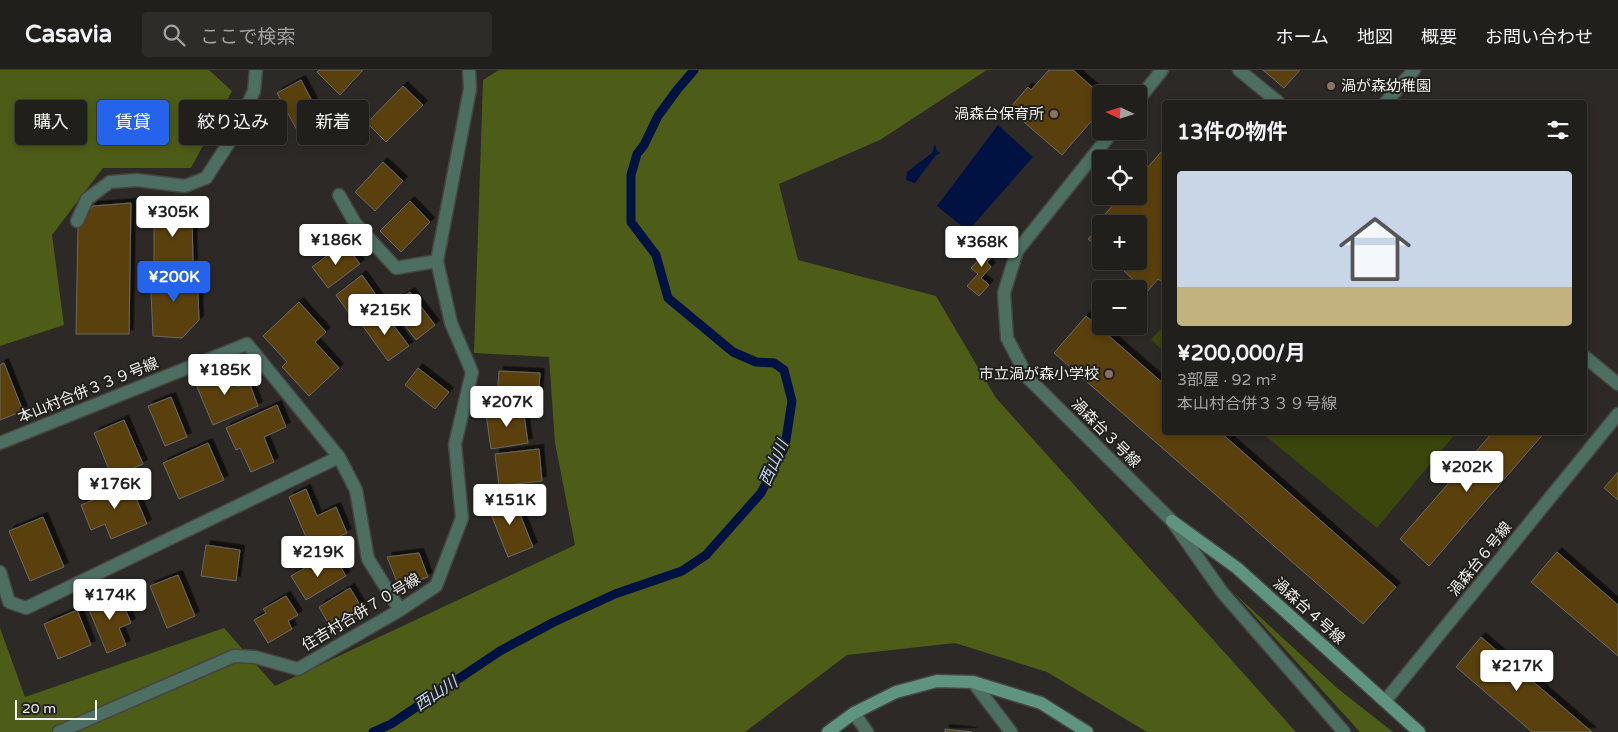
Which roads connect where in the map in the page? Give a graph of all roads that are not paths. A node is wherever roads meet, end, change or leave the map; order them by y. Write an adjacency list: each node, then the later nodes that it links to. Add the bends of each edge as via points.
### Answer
1 (256, 70): 11 (street, via 254,91 232,138 206,178 185,186 136,180 110,182 87,199)
2 (469, 70): 12 (street, 住吉村合併７０号線, via 470,89)
3 (1162, 70): 6 (street)
4 (1239, 70): 7 (street)
5 (1414, 70): 8 (street)
6 (1148, 88)
7 (1276, 100)
8 (1388, 100)
9 (1105, 140): 18 (street, 渦森台３号線, via 1017,251 1004,293 1007,338 1028,378)
10 (339, 195): 12 (street, via 355,223 396,268)
11 (76, 221)
12 (437, 261): 20 (street, 住吉村合併７０号線, via 451,323 472,372 455,444 462,518 436,586)
13 (1587, 359): 14 (street)
14 (1618, 384)
15 (1618, 414): 22 (street, 渦森台６号線)
16 (0, 443): 17 (street, 本山村合併３３９号線, via 247,344)
17 (340, 457): 19 (street, via 26,608 9,602); 20 (street, 本山村合併３３９号線, via 356,490 368,560)
18 (1172, 521): 22 (street, 渦森台４号線, via 1238,568); 29 (street, 渦森台３号線, via 1222,592)
19 (0, 572)
20 (400, 610): 24 (street, 住吉村合併７０号線, via 298,669 255,657 234,656)
21 (973, 682): 23 (street, via 937,681 896,692); 27 (street); 28 (street, via 1041,703)
22 (1386, 700): 30 (street, 渦森台４号線)
23 (854, 713): 25 (street); 26 (street)
24 (59, 732)
25 (828, 732)
26 (867, 732)
27 (1011, 732)
28 (1087, 732)
29 (1344, 732)
30 (1419, 732)

